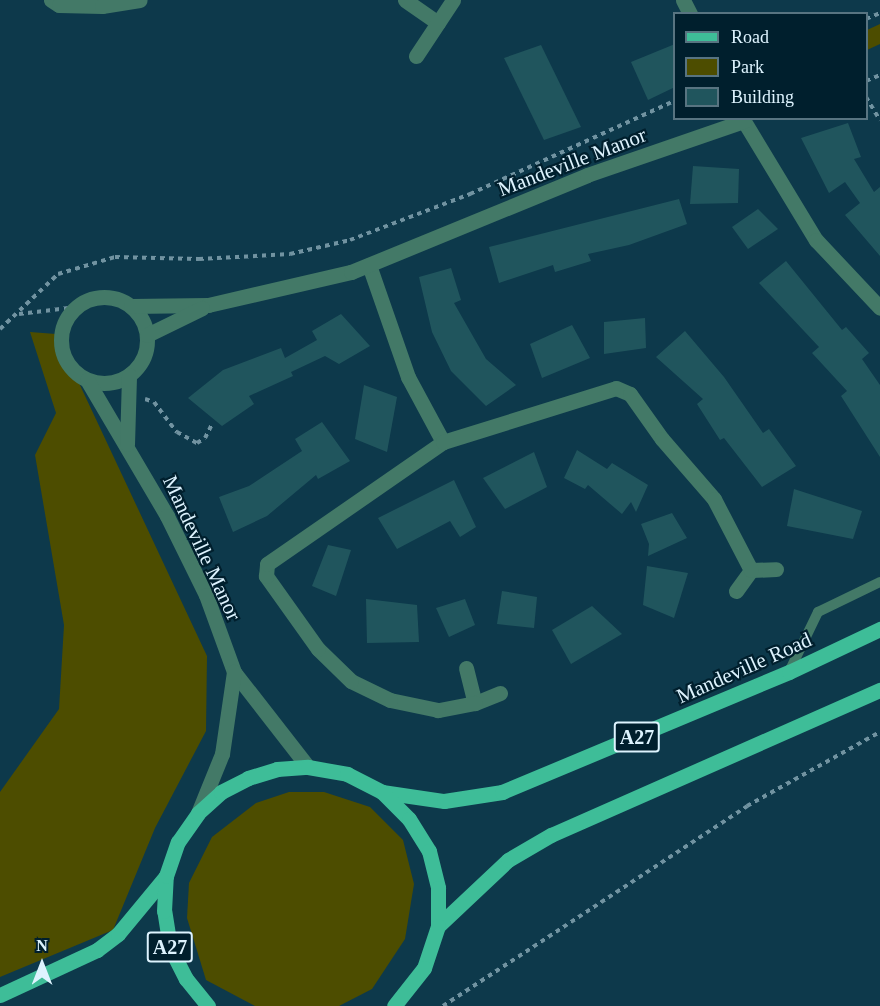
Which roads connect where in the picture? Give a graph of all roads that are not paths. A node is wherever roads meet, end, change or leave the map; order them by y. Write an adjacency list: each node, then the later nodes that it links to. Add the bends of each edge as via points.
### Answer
1 (51, 0): 2 (street, via 58,5 102,6)
2 (140, 0)
3 (405, 0): 5 (street)
4 (453, 0): 5 (street)
5 (438, 23): 6 (street)
6 (416, 56)
7 (743, 120): 8 (street, Mandeville Manor, via 587,175); 11 (street, Mandeville Manor, via 816,240)
8 (369, 265): 9 (street, Mandeville Manor); 15 (street, via 408,377)
9 (208, 305): 10 (street, Mandeville Manor); 12 (street, Mandeville Manor)
10 (131, 306): 12 (street); 14 (street, Mandeville Manor, via 104,297 76,307 64,325 62,347 70,367)
11 (880, 308)
12 (147, 335): 13 (street, via 144,357)
13 (129, 375): 14 (street, via 102,384); 16 (street, Mandeville Manor)
14 (87, 380): 16 (street, Mandeville Manor)
15 (443, 442): 18 (street, via 616,388 630,394 662,440 714,499); 27 (street, via 277,554 267,564 266,576 318,649 351,681 390,700 438,710)
16 (127, 444): 23 (street, Mandeville Manor, via 206,595)
17 (776, 569): 18 (street)
18 (751, 570): 20 (street)
19 (880, 582): 24 (lane, via 818,612)
20 (736, 591)
21 (880, 629): 24 (main road, Mandeville Road / A27)
22 (466, 668): 27 (street)
23 (234, 672): 28 (street, Mandeville Manor); 30 (street, Mandeville Manor, via 222,754)
24 (789, 672): 29 (main road, Mandeville Road / A27, via 502,792 444,801)
25 (880, 690): 32 (main road, A27, via 551,835 508,860)
26 (500, 693): 27 (street)
27 (476, 703)
28 (308, 767): 29 (main road, A27, via 347,774); 30 (main road, A27, via 277,769 248,778 221,792)
29 (382, 792): 32 (main road, A27, via 409,819 429,851 438,888)
30 (198, 813): 31 (main road, A27, via 178,842)
31 (166, 876): 33 (main road, A27, via 118,934 97,950); 34 (main road, A27, via 164,911 170,947 186,979)
32 (438, 926): 35 (main road, A27, via 424,968)
33 (0, 995)
34 (208, 1006)
35 (395, 1006)

